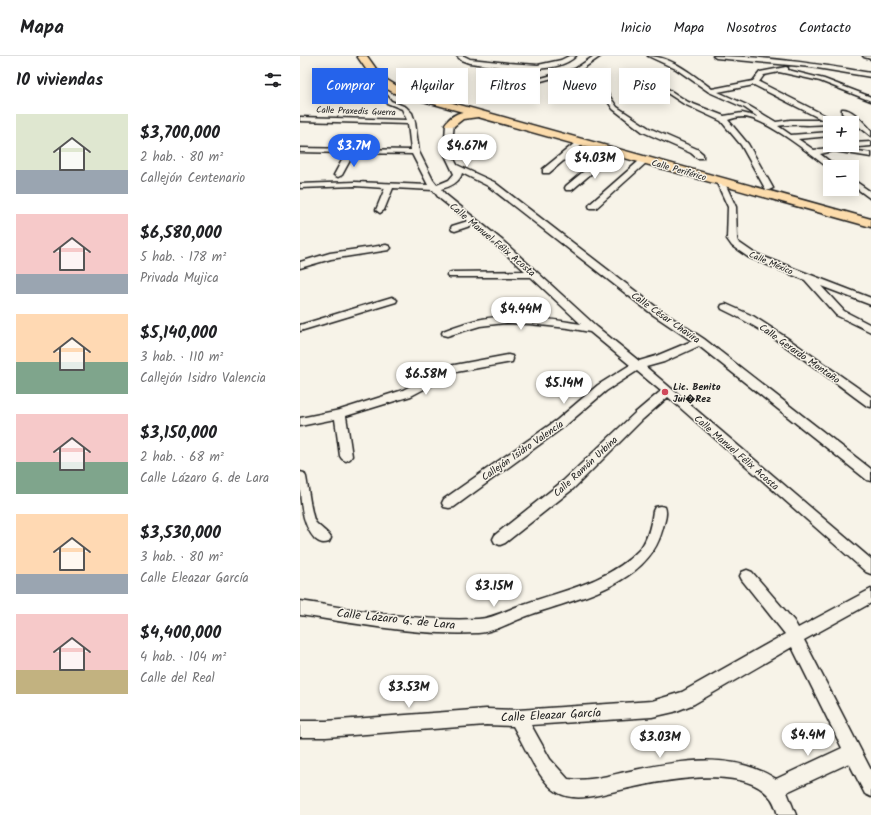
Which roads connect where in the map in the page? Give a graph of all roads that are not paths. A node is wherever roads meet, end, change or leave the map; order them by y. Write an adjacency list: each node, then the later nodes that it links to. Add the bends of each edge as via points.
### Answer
1 (362, 56): 10 (highway, Calle Periférico)
2 (460, 56): 3 (street, via 469,61 542,67 565,62)
3 (573, 56)
4 (598, 56): 11 (street)
5 (651, 56): 19 (street, via 678,68)
6 (716, 56): 9 (street)
7 (866, 56): 8 (street)
8 (871, 57)
9 (811, 65): 12 (street); 14 (street)
10 (370, 68)
11 (580, 68)
12 (779, 70): 16 (street, via 762,73); 17 (street)
13 (388, 73): 61 (highway, Calle Periférico, via 400,82 434,94)
14 (871, 75)
15 (800, 79): 21 (street)
16 (755, 83): 19 (street); 32 (street, via 828,118 822,122)
17 (834, 84): 18 (street); 21 (street)
18 (864, 88)
19 (711, 91): 32 (street, via 747,107)
20 (670, 93): 28 (street, via 686,103)
21 (871, 100)
22 (388, 101): 30 (street, via 406,111)
23 (611, 103): 48 (street, via 646,130)
24 (441, 104): 31 (highway, via 446,109)
25 (443, 104): 27 (highway, Calle Periférico)
26 (845, 111): 35 (street)
27 (477, 114): 31 (highway, via 460,116); 33 (highway, Calle Periférico)
28 (724, 118): 32 (street, via 744,116); 61 (street, via 744,144)
29 (300, 119): 30 (street, Calle Praxedis Guerra)
30 (411, 122): 43 (street, Calle Manuel Félix Acosta)
31 (450, 124): 52 (street, via 447,151)
32 (772, 125): 36 (street)
33 (545, 132): 38 (highway, via 551,137); 51 (highway, Calle Periférico)
34 (823, 134): 36 (street)
35 (871, 134)
36 (788, 137): 45 (street)
37 (871, 144): 39 (street)
38 (578, 145): 46 (highway); 53 (street)
39 (859, 145)
40 (300, 150): 41 (street)
41 (351, 151): 43 (street); 54 (street)
42 (823, 151): 45 (street)
43 (415, 152): 59 (street, Calle Manuel Félix Acosta, via 429,181)
44 (852, 152): 47 (street)
45 (812, 153): 49 (street)
46 (610, 154): 50 (highway); 60 (street)
47 (871, 155)
48 (700, 156)
49 (823, 160)
50 (642, 163): 51 (highway); 63 (street)
51 (667, 166): 55 (highway, Calle Periférico)
52 (456, 167): 59 (street, via 457,177); 81 (street, Calle César Chavira, via 491,184 656,312)
53 (546, 171)
54 (338, 175)
55 (720, 181): 67 (highway, Calle Periférico); 73 (street, Calle México, via 732,207 732,239 735,244 751,255)
56 (300, 186): 57 (street)
57 (390, 186): 59 (street); 64 (street)
58 (859, 187): 62 (street)
59 (436, 188): 66 (street, Calle Manuel Félix Acosta)
60 (569, 188)
61 (769, 188): 65 (highway, Calle Periférico)
62 (871, 196)
63 (593, 206)
64 (380, 210)
65 (871, 216)
66 (474, 222): 68 (street); 71 (street, Calle Manuel Félix Acosta)
67 (871, 223)
68 (455, 228)
69 (386, 248): 70 (street, via 330,256)
70 (300, 265)
71 (534, 274): 72 (street); 78 (street, Calle Manuel Félix Acosta)
72 (452, 275)
73 (809, 279): 75 (street, Calle México); 79 (street, via 840,313)
74 (392, 300): 77 (street)
75 (871, 302)
76 (726, 307): 85 (street, Calle Gerardo Montaño, via 749,318 783,340)
77 (300, 328)
78 (593, 329): 80 (street, via 512,320 491,321); 83 (street, Calle Manuel Félix Acosta)
79 (871, 329)
80 (447, 333)
81 (700, 341): 83 (street, Callejón Isidro Valencia); 89 (street, Calle César Chavira)
82 (508, 359): 86 (street, via 453,369 407,393)
83 (637, 366): 84 (street, Calle Manuel Félix Acosta); 91 (street, Callejón Isidro Valencia, via 602,388 561,423)
84 (668, 391): 94 (street, Calle Ramón Urbina, via 633,421 572,481); 95 (street, Calle Manuel Félix Acosta)
85 (871, 403)
86 (340, 414): 87 (street); 88 (street)
87 (300, 422)
88 (346, 456)
89 (871, 476)
90 (300, 477): 93 (street, via 308,522)
91 (449, 503)
92 (660, 510): 98 (street, Calle Lázaro G. de Lara, via 655,534 644,554 630,567 602,582 480,626 424,625)
93 (324, 538)
94 (500, 539)
95 (871, 568)
96 (747, 576): 99 (street, via 782,617)
97 (871, 596): 99 (street, Calle Eleazar García)
98 (300, 608)
99 (795, 637): 100 (street, Calle Eleazar García, via 674,704 652,709); 102 (street)
100 (518, 718): 101 (street, Calle Eleazar García, via 486,717); 104 (street, via 550,773 564,787 584,789 649,775 712,768 739,770)
101 (300, 729)
102 (854, 752): 103 (street); 104 (street)
103 (871, 788)
104 (775, 789): 105 (street)
105 (787, 815)

